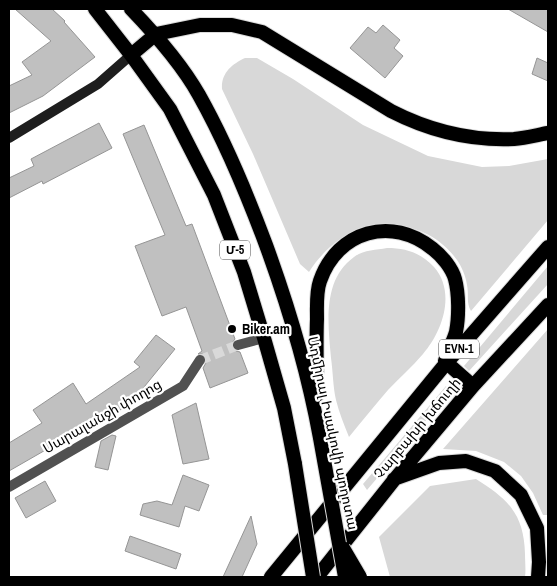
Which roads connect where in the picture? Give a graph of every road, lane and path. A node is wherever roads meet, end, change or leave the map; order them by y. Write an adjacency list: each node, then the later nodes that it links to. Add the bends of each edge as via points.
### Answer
1 (95, 9): 4 (highway, Մ-5)
2 (131, 9): 3 (highway, Ադմիրալ Իսակովի պողոտա / Մ-5)
3 (156, 34): 4 (highway); 5 (highway, via 200,25 232,25 262,32 341,82 413,122 456,135 479,138 516,139); 14 (highway, Ադմիրալ Իսակովի պողոտա / Մ-5, via 198,94 250,202 302,354)
4 (131, 55): 6 (main road, via 98,84); 9 (highway, Մ-5, via 170,109 214,195 244,272)
5 (548, 133)
6 (9, 138)
7 (548, 247): 12 (highway, Չարբախի խճուղի / EVN-1)
8 (548, 305): 13 (highway, Չարբախի խճուղի / EVN-1)
9 (264, 338): 10 (street); 19 (highway, Մ-5, bridge, via 284,408)
10 (238, 345)
11 (200, 360): 16 (street, Սարալանջի փողոց, via 183,386)
12 (445, 365): 13 (highway); 14 (highway, via 456,332 458,299 455,278 446,263 426,243 398,231 356,238 343,245 332,257 319,283); 18 (highway, Չարբախի խճուղի / EVN-1)
13 (473, 386): 15 (highway, Չարբախի խճուղի / EVN-1)
14 (317, 423): 17 (highway, Ադմիրալ Իսակովի պողոտա / Մ-5, bridge)
15 (394, 480): 19 (highway, Չարբախի խճուղի / EVN-1); 22 (highway, via 439,463 466,461 495,471 521,495 537,528)
16 (9, 487)
17 (338, 538): 20 (highway, Ադմիրալ Իսակովի պողոտա / Մ-5, bridge); 21 (highway, bridge)
18 (271, 577)
19 (315, 577)
20 (345, 577)
21 (360, 577)
22 (538, 577)

